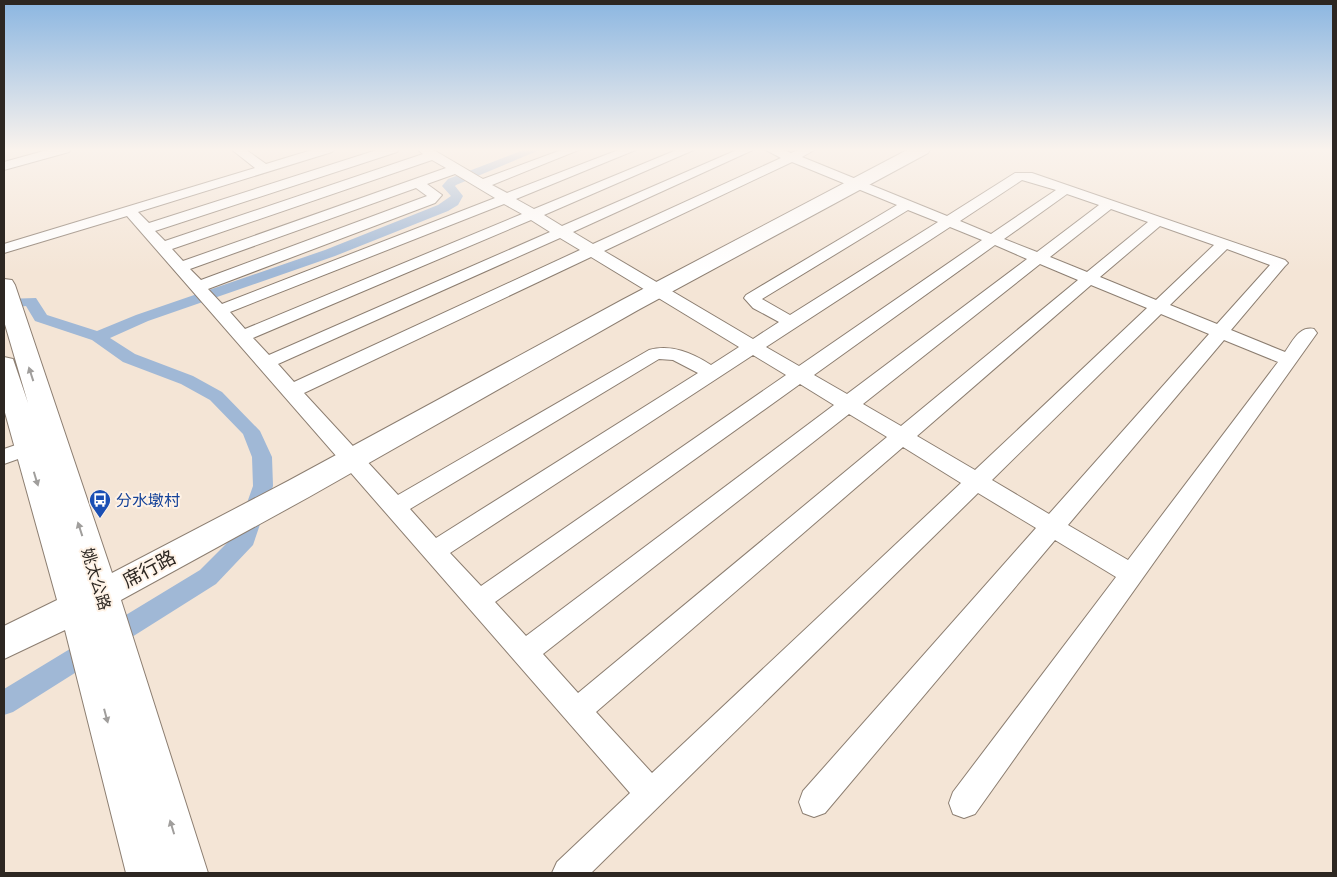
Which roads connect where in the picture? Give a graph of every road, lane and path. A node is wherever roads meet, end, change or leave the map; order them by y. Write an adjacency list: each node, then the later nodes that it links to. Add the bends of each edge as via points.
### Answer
1 (196, 190): 19 (street)
2 (268, 190): 23 (street)
3 (322, 190): 27 (street)
4 (397, 190): 31 (street)
5 (427, 190): 34 (street, via 435,195 430,200)
6 (491, 190): 16 (street)
7 (529, 190): 16 (street)
8 (593, 190): 20 (street)
9 (656, 190): 24 (street)
10 (722, 190): 29 (street)
11 (845, 190): 33 (street, 席行路)
12 (870, 190): 18 (street)
13 (999, 190): 22 (street)
14 (1064, 190): 25 (street)
15 (1068, 190): 17 (street)
16 (506, 199): 20 (street); 34 (street)
17 (1109, 204): 21 (street); 30 (street)
18 (907, 205): 22 (street); 37 (street, via 752,298)
19 (129, 210): 23 (street); 28 (street)
20 (533, 215): 24 (street); 40 (street)
21 (1157, 221): 26 (street); 32 (street)
22 (951, 222): 25 (street); 37 (street)
23 (146, 230): 27 (street)
24 (561, 232): 29 (street); 43 (street)
25 (992, 240): 30 (street); 46 (street)
26 (1224, 244): 36 (street); 38 (street, via 1280,263)
27 (162, 247): 31 (street)
28 (4, 249)
29 (592, 250): 33 (street); 47 (street)
30 (1038, 258): 32 (street); 48 (street)
31 (180, 267): 34 (street)
32 (1089, 278): 36 (street); 49 (street)
33 (658, 290): 41 (street); 51 (street, 席行路)
34 (208, 299): 40 (street)
35 (6, 303): 50 (street, 姚太公路, one-way to 35)
36 (1158, 307): 38 (street); 52 (street)
37 (791, 322): 41 (street)
38 (1220, 332): 42 (street); 54 (street)
39 (1308, 333): 42 (street)
40 (242, 336): 43 (street)
41 (752, 346): 45 (street); 46 (street)
42 (1287, 359): 56 (street)
43 (265, 363): 47 (street)
44 (4, 365): 50 (street, 姚太公路)
45 (711, 373): 53 (street, via 686,357 669,351 655,354); 55 (street)
46 (799, 375): 48 (street); 57 (street)
47 (291, 391): 51 (street)
48 (848, 404): 49 (street); 60 (street)
49 (902, 437): 52 (street); 61 (street)
50 (27, 448): 58 (street, 姚太公路)
51 (353, 459): 53 (street); 58 (street, 席行路, via 214,534)
52 (976, 481): 54 (street); 62 (street)
53 (395, 507): 55 (street)
54 (1052, 527): 56 (street); 63 (street)
55 (434, 551): 57 (street)
56 (1131, 574): 64 (street)
57 (478, 601): 60 (street)
58 (97, 631): 59 (street, 席行路); 65 (street, 姚太公路, one-way to 65); 66 (street, 姚太公路, one-way to 58)
59 (4, 643)
60 (524, 653): 61 (street)
61 (577, 712): 62 (street)
62 (650, 794): 67 (street)
63 (814, 802)
64 (964, 803)
65 (148, 873)
66 (186, 873)
67 (568, 873)

